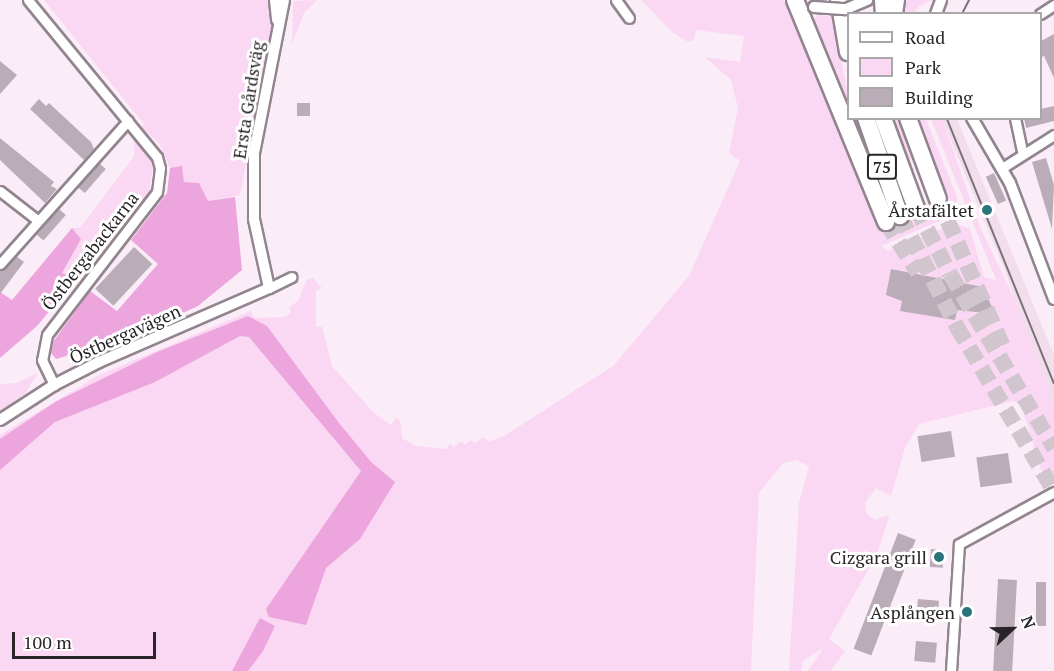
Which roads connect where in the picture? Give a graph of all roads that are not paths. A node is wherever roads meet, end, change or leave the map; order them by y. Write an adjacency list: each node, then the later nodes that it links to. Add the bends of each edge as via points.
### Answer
1 (28, 0): 19 (street, Östbergabackarna)
2 (275, 0): 10 (street, Ersta Gårdsväg)
3 (284, 0): 10 (street, Ersta Gårdsväg)
4 (616, 0): 5 (street, via 629,18)
5 (627, 0)
6 (795, 0): 12 (highway, 75)
7 (800, 0): 9 (street, bridge, via 814,7 846,9)
8 (839, 0): 11 (highway)
9 (867, 0)
10 (278, 23): 29 (street, Ersta Gårdsväg, via 254,153 254,219)
11 (847, 42)
12 (847, 116)
13 (849, 120): 14 (highway, 75, via 893,219)
14 (867, 120)
15 (884, 120): 25 (highway, 75)
16 (909, 120): 24 (highway, 75)
17 (973, 120): 22 (street)
18 (1015, 120): 21 (street)
19 (128, 121): 26 (street); 31 (street, Östbergabackarna, via 157,156 157,192 47,335 42,360)
20 (1054, 135): 21 (street)
21 (1022, 152): 22 (street)
22 (1002, 168): 30 (street)
23 (0, 191): 26 (street)
24 (938, 199)
25 (916, 208)
26 (36, 219): 27 (street)
27 (0, 264)
28 (292, 278): 29 (street)
29 (269, 288): 31 (street, Östbergavägen)
30 (1053, 294)
31 (54, 385): 32 (street, Östbergavägen)
32 (0, 420)
33 (1054, 492): 34 (street, via 959,544)
34 (951, 671)

